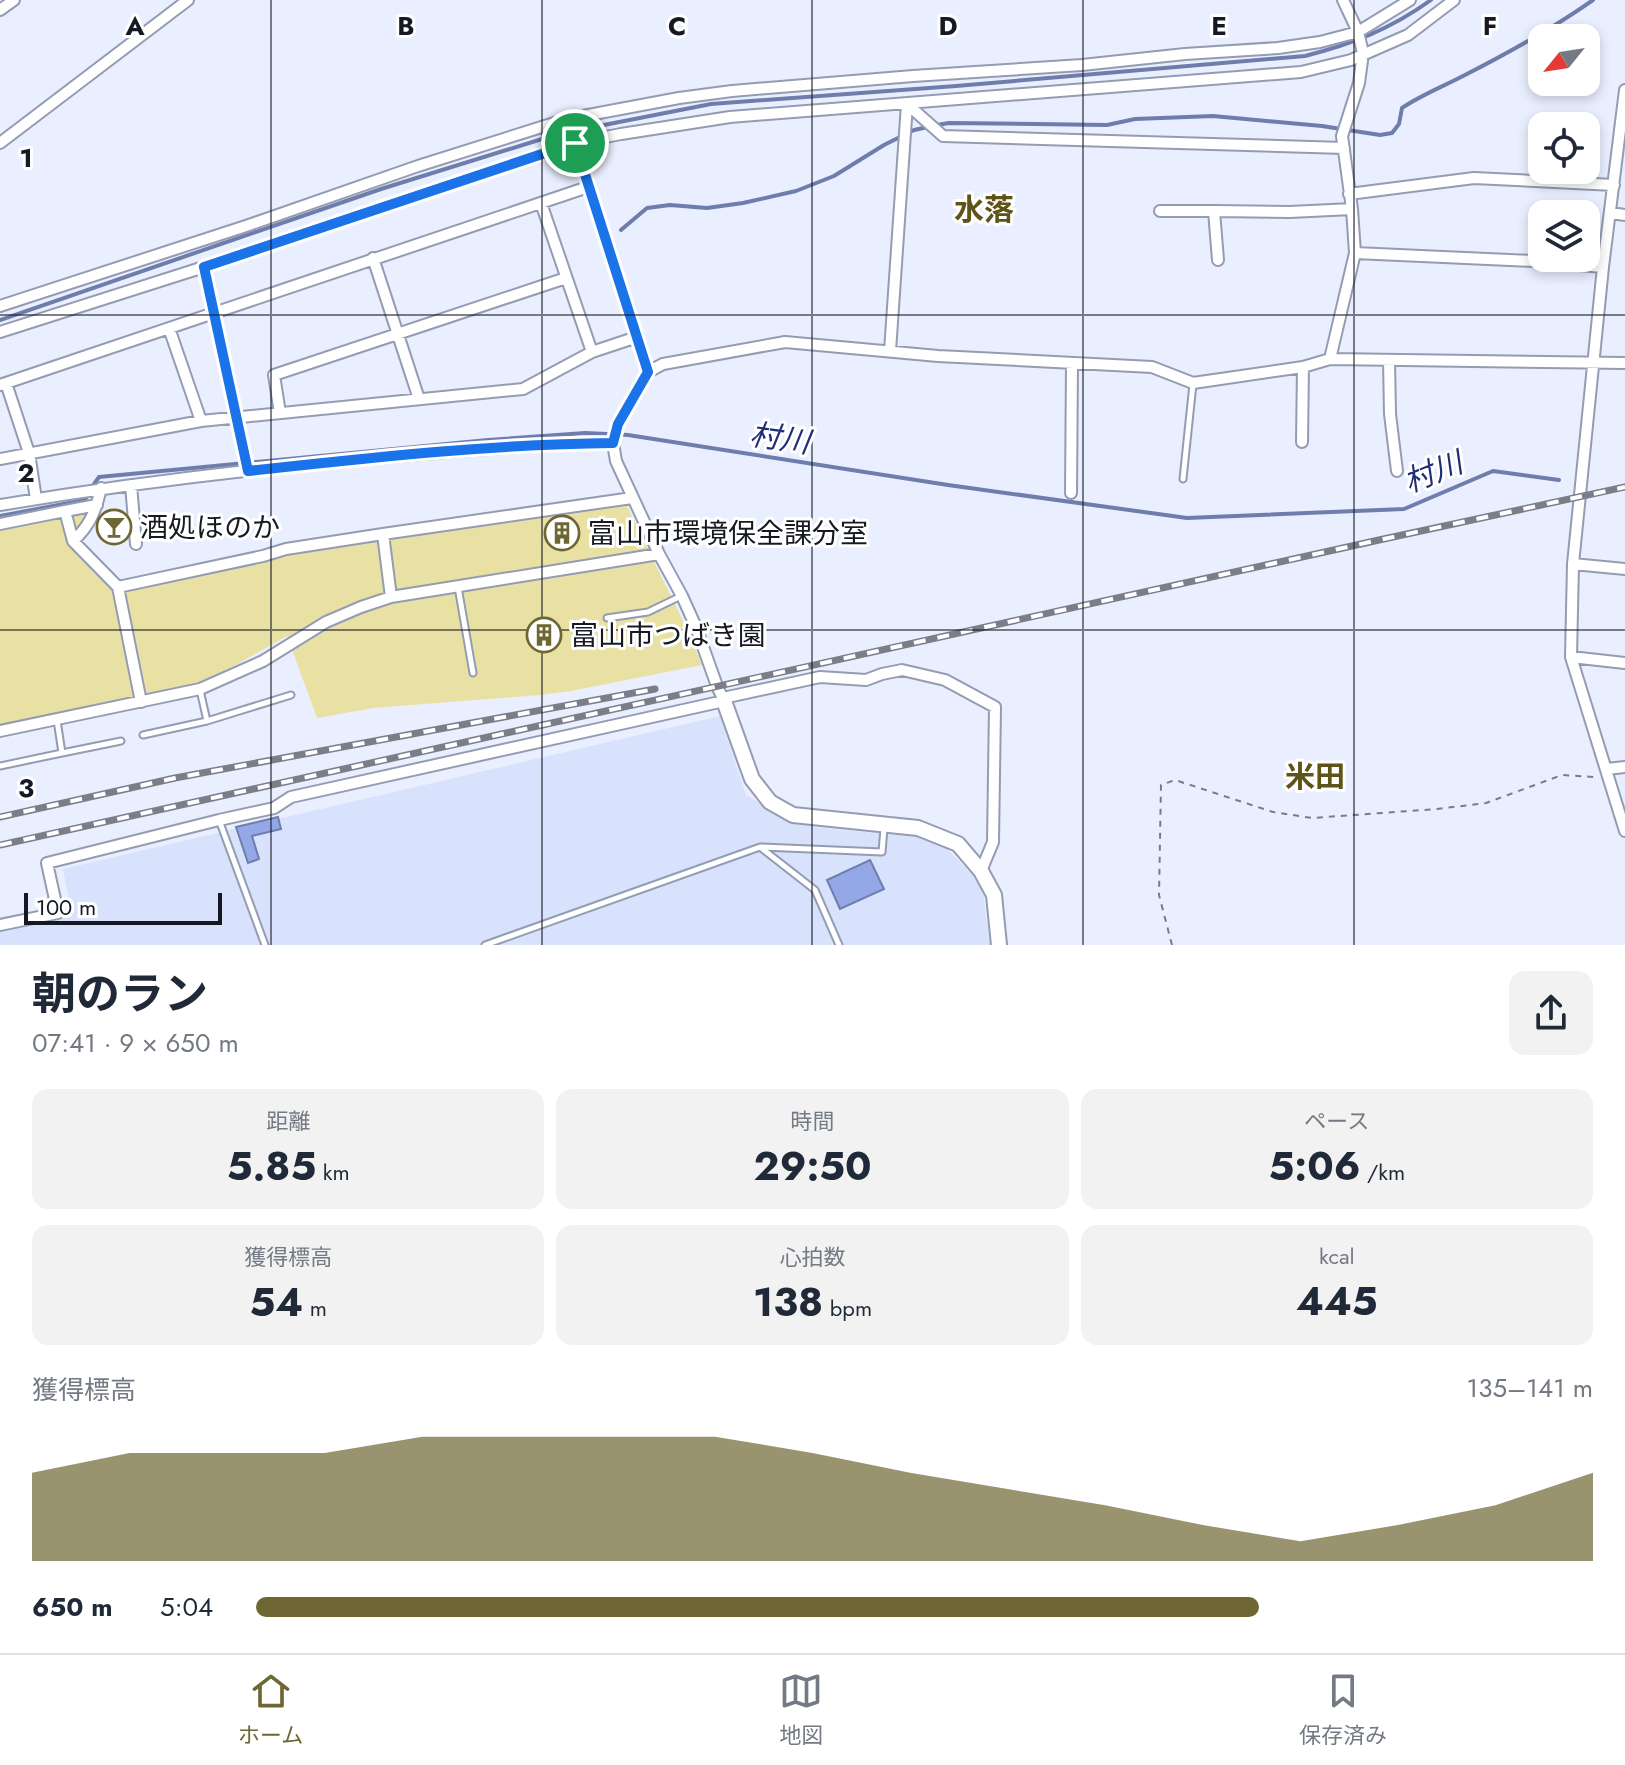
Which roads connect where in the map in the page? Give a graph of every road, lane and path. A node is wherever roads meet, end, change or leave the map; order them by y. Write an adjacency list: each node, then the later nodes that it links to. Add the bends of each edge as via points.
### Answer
1 (14, 0): 6 (street)
2 (188, 0): 13 (street)
3 (1343, 0): 7 (street)
4 (1410, 0): 7 (street)
5 (1454, 0): 8 (street, via 1408,35)
6 (0, 10)
7 (1358, 32): 8 (street); 12 (street, via 1278,48 732,91)
8 (1363, 53): 10 (street, via 1301,72); 15 (street, via 1342,136)
9 (1625, 90): 11 (street)
10 (907, 104): 14 (street, via 730,117); 15 (street, via 943,136); 37 (street)
11 (1624, 111): 16 (street)
12 (567, 119): 14 (street); 31 (street)
13 (0, 143)
14 (575, 143): 17 (street); 28 (street)
15 (1344, 148): 18 (street)
16 (1614, 185): 18 (street, via 1474,178); 23 (street)
17 (588, 187): 19 (street); 36 (street)
18 (1349, 194): 20 (street)
19 (541, 203): 26 (street); 30 (street)
20 (1352, 209): 22 (street); 25 (street)
21 (1160, 211): 22 (street)
22 (1214, 211): 27 (street)
23 (1611, 213): 24 (street); 29 (street)
24 (1625, 215)
25 (1355, 253): 29 (street); 39 (street)
26 (373, 258): 32 (street); 35 (street)
27 (1218, 260)
28 (204, 267): 32 (street); 34 (street)
29 (1603, 267): 41 (street)
30 (566, 278): 35 (street); 38 (street)
31 (0, 306)
32 (214, 312): 33 (street); 50 (street)
33 (169, 328): 47 (street); 51 (street)
34 (0, 332)
35 (398, 334): 48 (street); 49 (street, via 274,375)
36 (637, 337): 38 (street); 45 (street)
37 (890, 351): 42 (street); 45 (street, via 785,342 663,364)
38 (592, 352): 48 (street, via 523,389)
39 (1330, 359): 40 (street); 44 (street)
40 (1389, 360): 41 (street); 57 (street)
41 (1593, 362): 43 (street); 72 (street)
42 (1072, 363): 46 (street, via 1152,367); 61 (street)
43 (1625, 363)
44 (1303, 367): 46 (street); 52 (street)
45 (648, 372): 53 (street)
46 (1193, 383): 58 (lane)
47 (3, 384): 54 (street)
48 (419, 399): 49 (street)
49 (280, 413): 50 (street)
50 (236, 417): 51 (street); 56 (street)
51 (201, 421): 54 (street)
52 (1302, 442)
53 (613, 443): 56 (street); 62 (street)
54 (29, 453): 55 (street); 63 (street)
55 (0, 459)
56 (248, 471): 59 (street)
57 (1397, 471)
58 (1183, 479)
59 (131, 485): 60 (street); 70 (street)
60 (101, 488): 63 (street); 65 (street)
61 (1071, 493)
62 (632, 498): 68 (street); 71 (street)
63 (36, 499): 64 (street)
64 (0, 505)
65 (97, 505): 66 (street); 69 (street)
66 (65, 511): 67 (street); 69 (street)
67 (0, 524)
68 (383, 534): 75 (street, via 286,549); 77 (street)
69 (73, 541): 75 (street)
70 (136, 544)
71 (659, 554): 74 (street); 76 (street)
72 (1573, 564): 73 (street); 79 (street)
73 (1625, 569)
74 (458, 586): 77 (street); 81 (lane)
75 (118, 587): 85 (street)
76 (682, 596): 78 (lane, via 648,612); 84 (street)
77 (391, 597): 82 (street, via 326,622 263,661)
78 (607, 618)
79 (1571, 657): 80 (street); 94 (street)
80 (1625, 663)
81 (473, 673)
82 (200, 689): 85 (street); 87 (lane)
83 (291, 695): 87 (lane)
84 (724, 700): 96 (street, via 291,797 274,808); 97 (street, via 752,779 770,802 793,815); 100 (street, via 820,677 866,680 902,670 945,680 995,707 993,842)
85 (141, 702): 86 (street)
86 (57, 719): 88 (street); 91 (lane)
87 (207, 721): 89 (lane)
88 (0, 731)
89 (143, 735)
90 (121, 741): 91 (lane)
91 (62, 753): 92 (lane)
92 (0, 766)
93 (1625, 767): 94 (street)
94 (1607, 769): 95 (street)
95 (1611, 782): 98 (street); 106 (path, via 1591,775 1562,775 1486,803 1312,818 1273,812 1175,780 1161,785 1159,895)
96 (219, 820): 101 (street, via 47,863 58,913); 102 (lane)
97 (885, 824): 99 (lane, via 882,852); 100 (street, via 918,828 958,844)
98 (1625, 831)
99 (760, 847): 103 (lane); 104 (lane, via 815,890)
100 (981, 871): 105 (street, via 994,895)
101 (0, 925)
102 (265, 945)
103 (485, 945)
104 (839, 945)
105 (999, 945)
106 (1172, 945)

